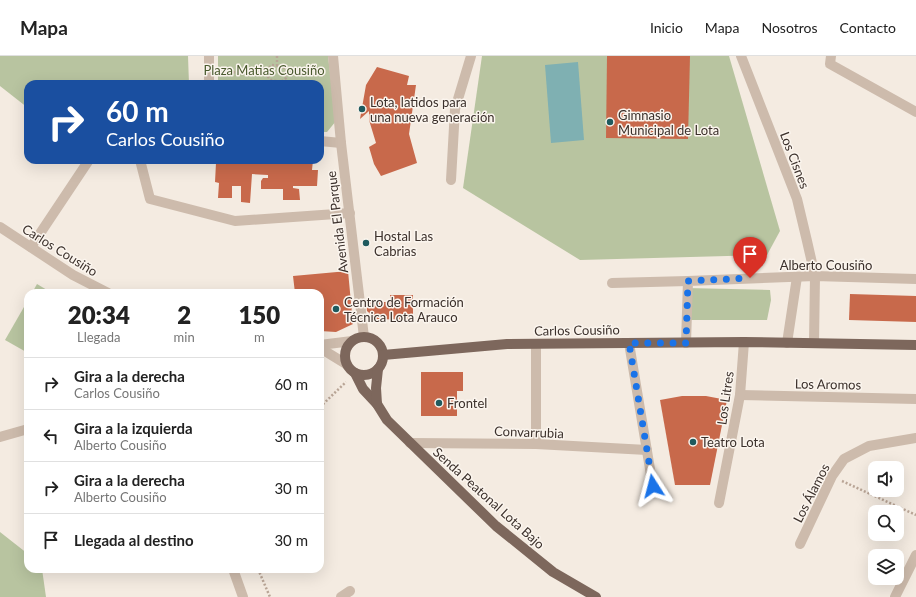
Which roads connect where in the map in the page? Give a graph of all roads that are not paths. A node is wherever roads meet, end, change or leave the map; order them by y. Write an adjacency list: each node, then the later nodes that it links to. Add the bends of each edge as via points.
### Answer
1 (210, 56): 6 (street)
2 (333, 56): 9 (street, Avenida El Parque)
3 (471, 56): 12 (street, via 455,109)
4 (741, 56): 16 (street, Los Cisnes, via 796,199)
5 (831, 56): 7 (street, via 830,64)
6 (209, 80)
7 (916, 112)
8 (324, 142): 9 (street)
9 (341, 143): 13 (street, Avenida El Parque)
10 (86, 164): 15 (street)
11 (141, 164): 13 (street, via 150,199 235,221)
12 (451, 180)
13 (350, 213): 22 (street, Avenida El Parque)
14 (0, 227): 15 (street, Carlos Cousiño)
15 (31, 247): 21 (street, Carlos Cousiño)
16 (815, 276): 17 (street, Alberto Cousiño); 18 (street, Alberto Cousiño); 28 (street, Los Cisnes)
17 (797, 277): 19 (street, Alberto Cousiño); 27 (street)
18 (916, 279)
19 (688, 281): 20 (street, Alberto Cousiño); 26 (street)
20 (612, 283)
21 (100, 289)
22 (364, 337): 23 (main road); 33 (main road, via 377,342)
23 (352, 341): 29 (street); 34 (main road, via 345,351)
24 (744, 342): 26 (main road, Carlos Cousiño); 27 (main road, Carlos Cousiño); 37 (street, Los Litres)
25 (629, 343): 26 (main road, Carlos Cousiño); 30 (main road, Carlos Cousiño); 45 (street)
26 (686, 343)
27 (787, 343): 28 (main road, Carlos Cousiño)
28 (814, 343): 31 (main road, Carlos Cousiño)
29 (324, 344)
30 (536, 344): 33 (main road, Carlos Cousiño, via 487,345); 44 (street)
31 (916, 345)
32 (324, 350): 34 (street)
33 (383, 355): 35 (main road)
34 (346, 364): 36 (main road)
35 (378, 369): 36 (main road, via 364,376); 39 (main road)
36 (355, 373): 39 (main road, Senda Peatonal Lota Bajo, via 363,389)
37 (740, 395): 38 (street, Los Aromos); 47 (street, Los Litres)
38 (916, 398)
39 (377, 404): 43 (main road, Senda Peatonal Lota Bajo, via 387,420)
40 (24, 430): 41 (street)
41 (0, 437)
42 (916, 438): 48 (street, Los Álamos, via 869,446 844,459 832,476)
43 (410, 443): 44 (street, Convarrubia); 54 (main road, Senda Peatonal Lota Bajo, via 496,526 553,572)
44 (536, 444): 45 (street, Convarrubia)
45 (647, 450): 46 (street)
46 (653, 486)
47 (719, 503)
48 (800, 544)
49 (916, 555): 55 (street)
50 (234, 573): 52 (street)
51 (350, 591): 53 (street)
52 (243, 597)
53 (341, 597)
54 (596, 597)
55 (894, 597)

